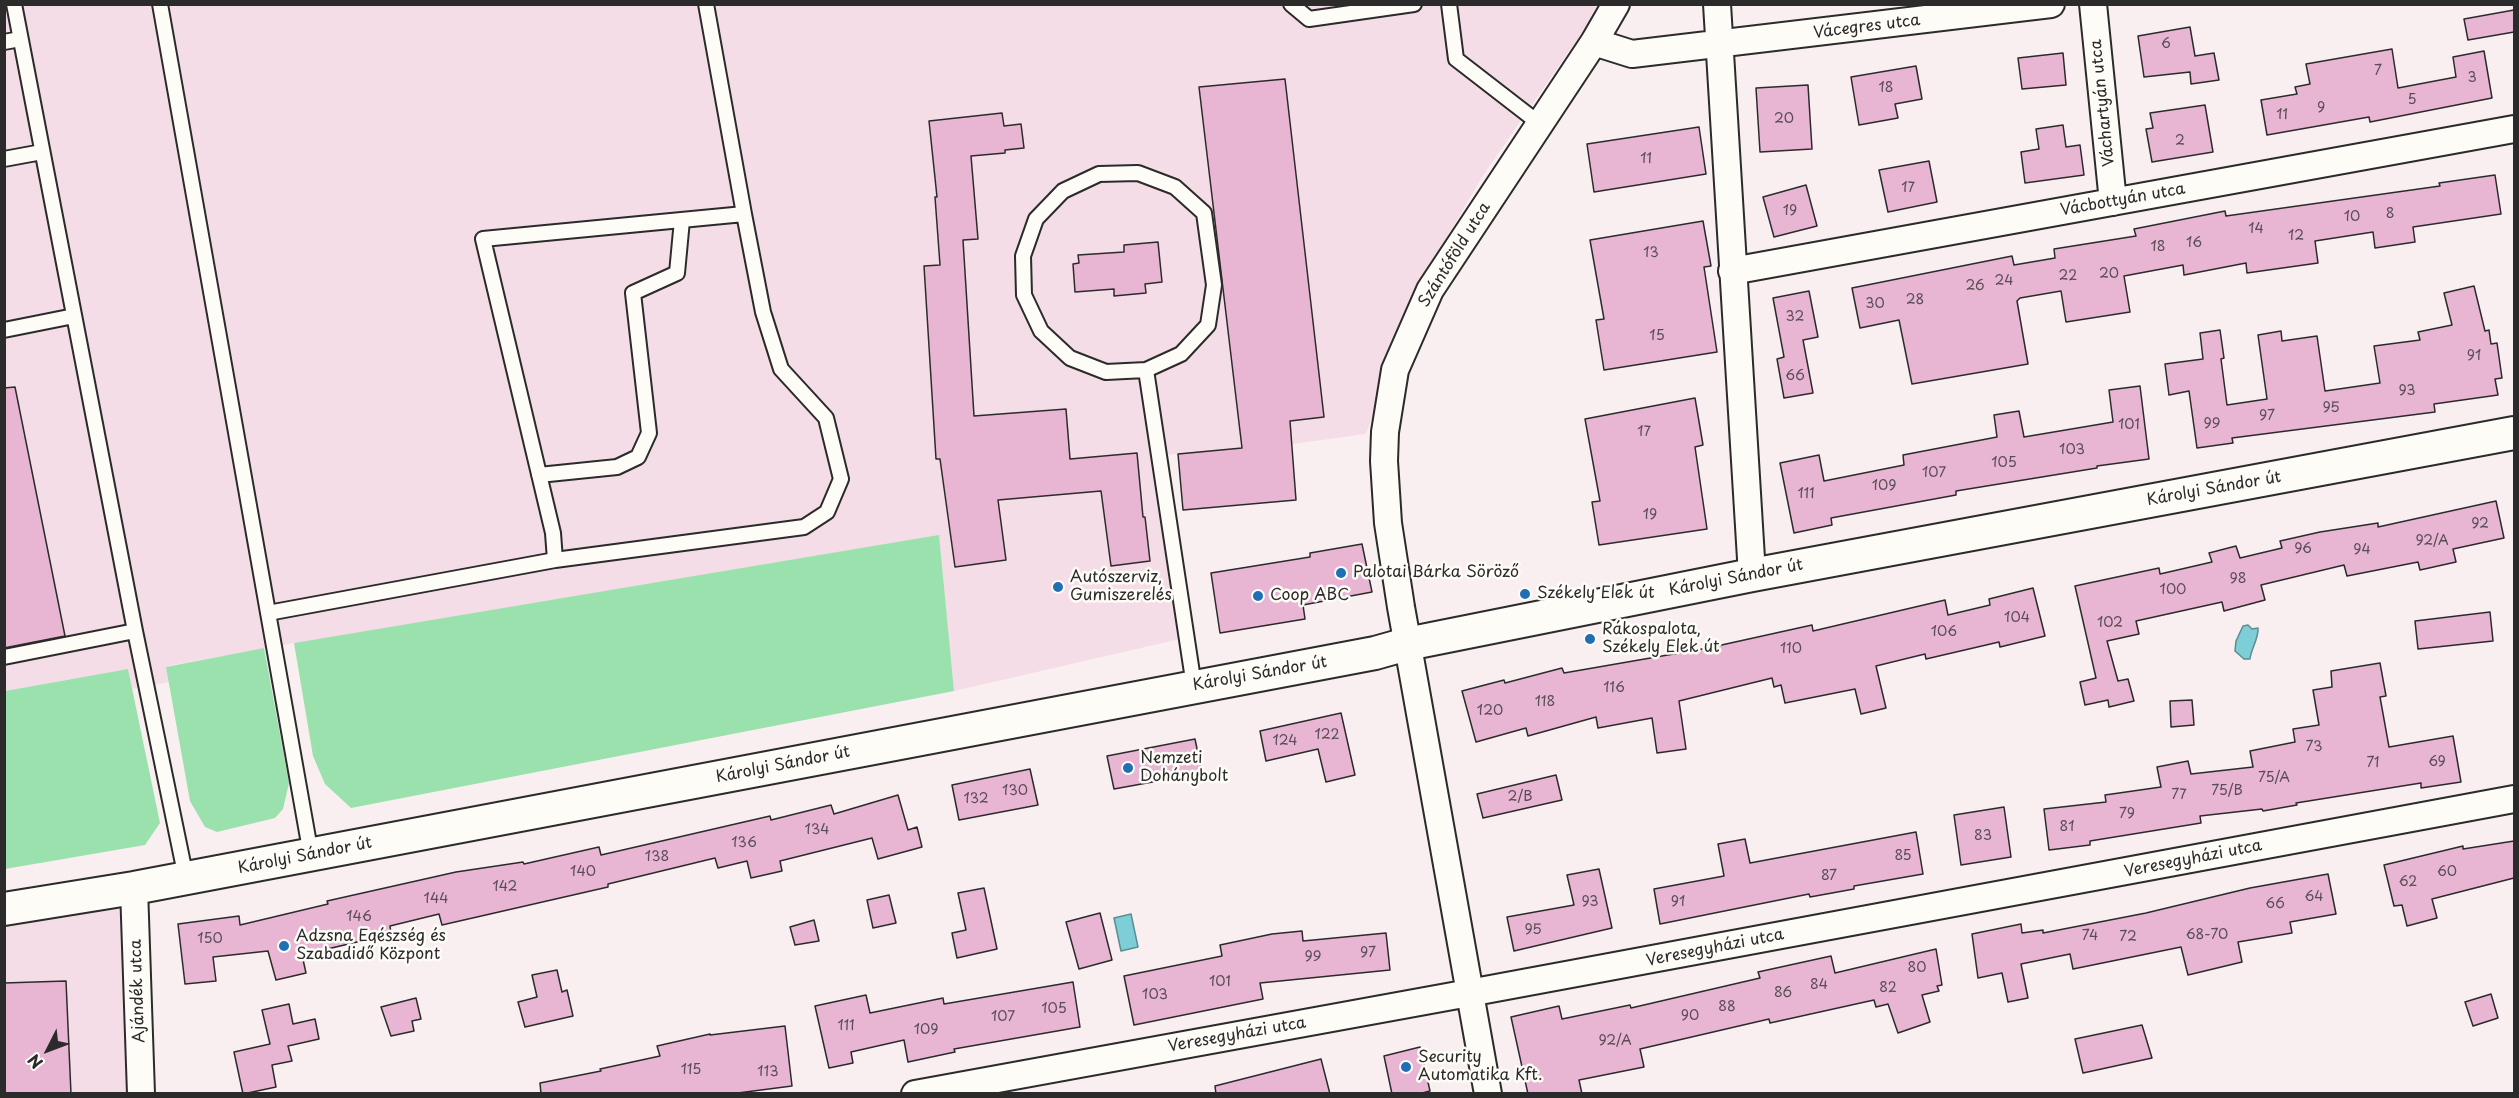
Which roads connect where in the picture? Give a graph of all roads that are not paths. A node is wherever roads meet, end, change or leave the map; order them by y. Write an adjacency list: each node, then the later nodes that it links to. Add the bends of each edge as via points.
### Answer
1 (14, 4): 11 (lane)
2 (160, 4): 30 (lane)
3 (706, 4): 20 (lane)
4 (1291, 4): 5 (lane, via 1309,19)
5 (1414, 4)
6 (1449, 4): 15 (lane, via 1456,59)
7 (1616, 4): 13 (street, Szántóföld utca)
8 (1717, 4): 14 (street)
9 (2051, 4): 14 (street, Vácegres utca)
10 (2093, 4): 19 (street, Váchartyán utca)
11 (20, 39): 12 (lane); 17 (lane)
12 (4, 42)
13 (1594, 42): 14 (street, Vácegres utca, via 1632,54); 15 (street, Szántóföld utca)
14 (1718, 45): 22 (street)
15 (1540, 124): 32 (street, Szántóföld utca, via 1430,290 1395,370 1383,460 1388,523)
16 (2514, 129): 19 (street, Vácbottyán utca)
17 (42, 152): 18 (lane); 23 (lane)
18 (4, 159)
19 (2112, 202): 22 (street, Vácbottyán utca)
20 (744, 214): 21 (lane); 28 (lane, via 763,312 781,369 826,418 841,479 827,512 804,527)
21 (682, 220): 27 (lane, via 677,273 633,293 649,433 638,457 617,467); 27 (lane, via 483,239)
22 (1732, 271): 29 (street)
23 (74, 316): 24 (lane); 31 (lane)
24 (4, 330)
25 (1146, 370): 25 (lane, via 1181,354 1208,325 1214,285 1204,213 1175,187 1138,173 1099,174 1063,191 1036,219 1023,256 1024,295 1041,331 1070,358 1106,372); 34 (lane)
26 (2514, 433): 29 (street, Károlyi Sándor út)
27 (539, 475): 28 (lane, via 553,533)
28 (555, 560): 30 (lane)
29 (1752, 574): 32 (street, Károlyi Sándor út)
30 (268, 613): 36 (lane)
31 (135, 631): 33 (lane); 37 (lane)
32 (1407, 644): 34 (street, Károlyi Sándor út); 40 (street)
33 (4, 657)
34 (1194, 686): 36 (street, Károlyi Sándor út)
35 (2514, 799): 40 (street, Veresegyházi utca)
36 (311, 855): 37 (street, Károlyi Sándor út)
37 (186, 878): 38 (street, Károlyi Sándor út)
38 (134, 888): 39 (street, Károlyi Sándor út); 41 (street, Ajándék utca)
39 (4, 909)
40 (1469, 993): 42 (street, Veresegyházi utca); 43 (street)
41 (141, 1094)
42 (915, 1094)
43 (1488, 1094)

